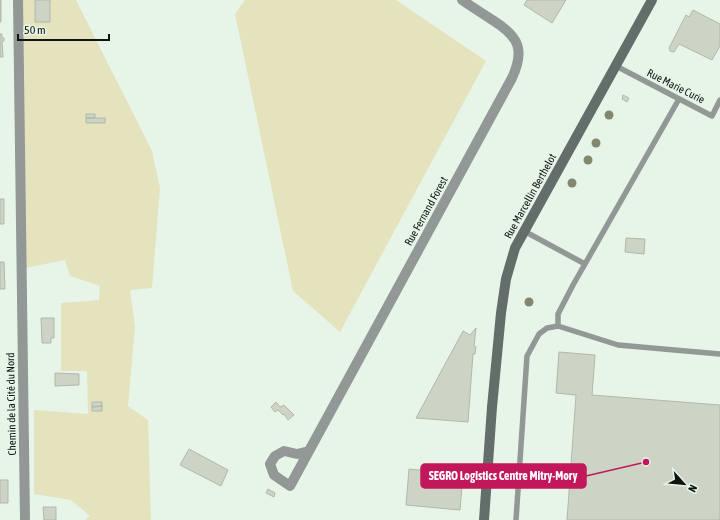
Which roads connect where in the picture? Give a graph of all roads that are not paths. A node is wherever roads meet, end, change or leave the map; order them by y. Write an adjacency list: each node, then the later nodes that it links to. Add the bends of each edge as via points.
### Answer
1 (18, 0): 12 (street, Chemin de la Cité du Nord)
2 (462, 0): 11 (street, Rue Fernand Forest, via 514,37 519,47 517,68)
3 (652, 0): 4 (street, Rue Marcellin Berthelot)
4 (616, 66): 5 (lane, Rue Marie Curie); 7 (street, Rue Marcellin Berthelot)
5 (679, 99): 6 (lane, Rue Marie Curie, via 712,116); 8 (lane)
6 (720, 100)
7 (524, 231): 8 (lane); 13 (street, Rue Marcellin Berthelot, via 514,248 501,312)
8 (585, 264): 9 (lane, via 558,314)
9 (558, 326): 10 (lane, via 618,345); 14 (lane, via 546,328 539,334 527,356)
10 (720, 354)
11 (309, 451)
12 (25, 520)
13 (484, 520)
14 (516, 520)

